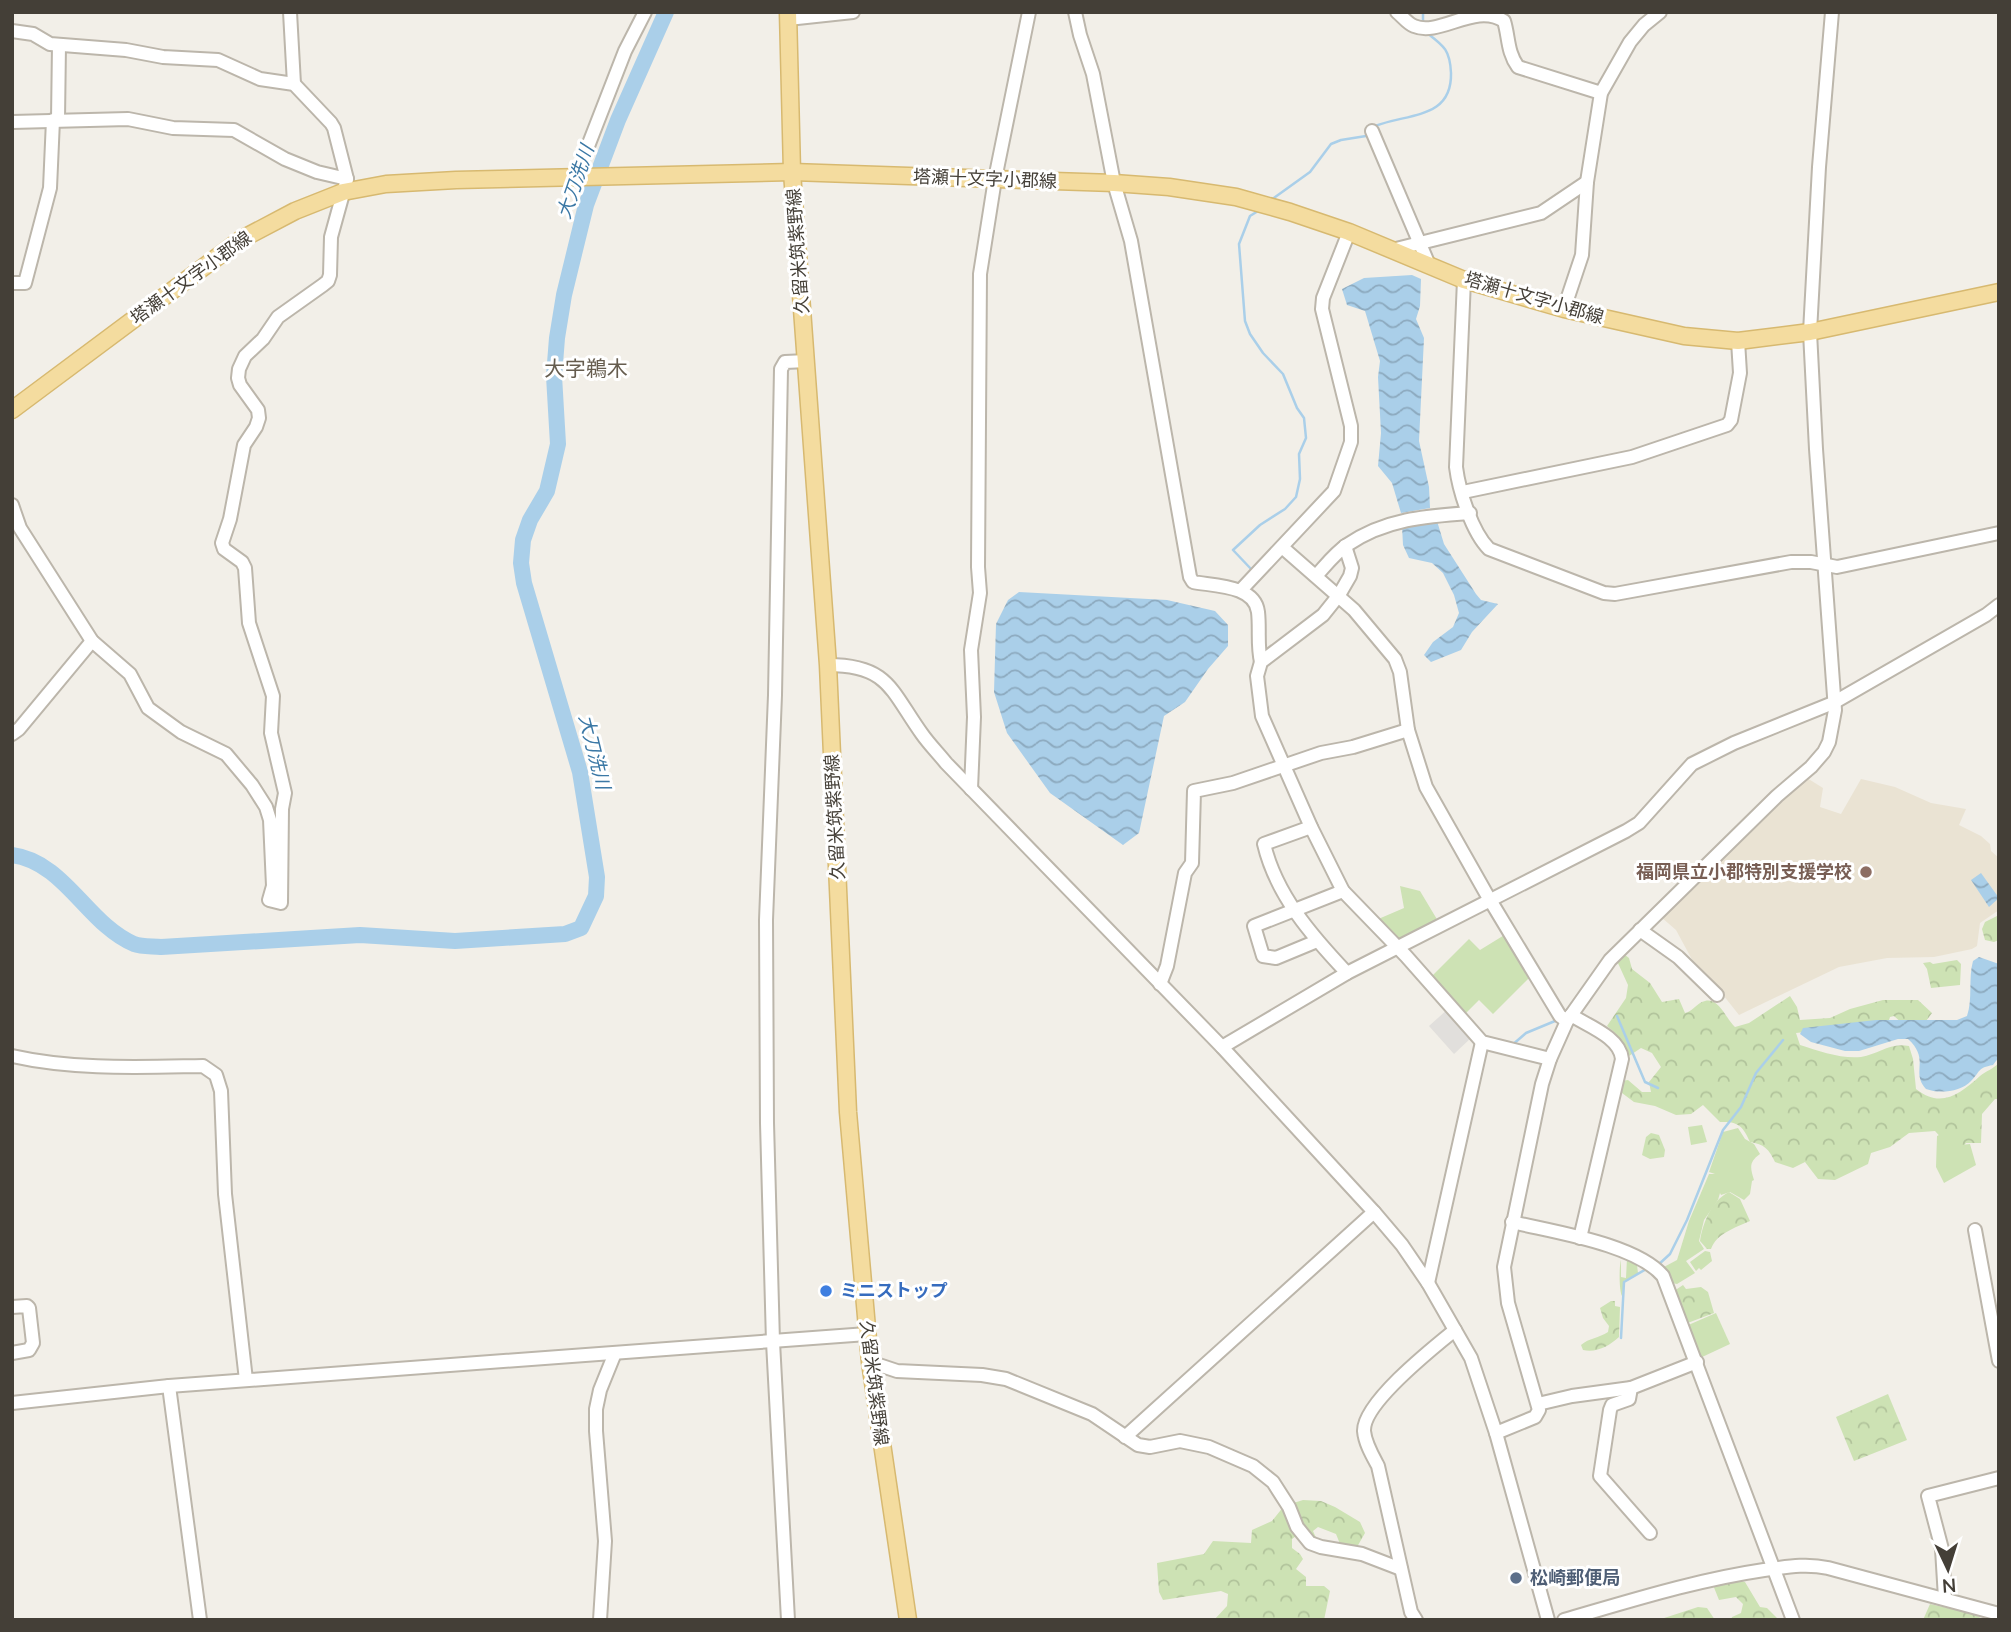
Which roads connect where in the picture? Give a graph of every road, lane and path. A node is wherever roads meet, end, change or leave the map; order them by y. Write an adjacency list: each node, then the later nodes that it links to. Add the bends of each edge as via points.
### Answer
1 (290, 12): 13 (street)
2 (645, 12): 19 (street, via 625,51)
3 (853, 12): 10 (street)
4 (1029, 12): 20 (street)
5 (1075, 12): 22 (street, via 1093,74)
6 (1397, 12): 9 (street, via 1422,27)
7 (1660, 12): 14 (street, via 1630,41)
8 (1832, 12): 32 (street)
9 (1495, 13): 14 (street, via 1504,21 1518,67)
10 (788, 16): 18 (main road, 久留米筑紫野線)
11 (12, 31): 12 (street)
12 (59, 45): 13 (street, via 207,58 260,79); 15 (street)
13 (294, 84): 23 (street, via 331,123)
14 (1601, 93): 21 (street)
15 (56, 120): 16 (street); 23 (street, via 128,119 173,128 234,130); 29 (street, via 47,200 25,284)
16 (12, 122)
17 (1372, 131): 25 (street)
18 (792, 172): 19 (main road, 塔瀬十文字小郡線); 20 (main road, 塔瀬十文字小郡線); 34 (main road, 久留米筑紫野線)
19 (579, 176): 23 (main road, 塔瀬十文字小郡線)
20 (995, 179): 22 (main road, 塔瀬十文字小郡線); 54 (street, via 980,274 980,593 971,650)
21 (1587, 182): 25 (street, via 1542,213); 31 (street, via 1582,255)
22 (1114, 183): 24 (main road, 塔瀬十文字小郡線, via 1236,197); 44 (street, via 1131,241 1190,577 1194,582)
23 (345, 186): 35 (main road, 塔瀬十文字小郡線, via 240,240); 47 (street, via 331,237 328,281 285,310 239,369 237,378 259,418 244,444 222,543 245,568 251,633 273,696 271,733 285,793 281,903 269,900 273,886 270,820 252,785 226,754 181,732 148,708 130,674)
24 (1349, 232): 26 (main road, 塔瀬十文字小郡線); 41 (street, via 1322,309 1348,411 1351,442 1334,491)
25 (1419, 244): 26 (street); 27 (street)
26 (1392, 250): 27 (main road, 塔瀬十文字小郡線)
27 (1429, 265): 28 (main road, 塔瀬十文字小郡線)
28 (1464, 280): 31 (main road, 塔瀬十文字小郡線); 36 (street, via 1456,467)
29 (12, 283)
30 (1999, 292): 32 (main road, 塔瀬十文字小郡線)
31 (1564, 309): 33 (main road, 塔瀬十文字小郡線, via 1684,336)
32 (1811, 332): 33 (main road, 塔瀬十文字小郡線); 42 (street)
33 (1738, 341): 36 (street, via 1740,373 1727,425 1632,457)
34 (807, 361): 49 (main road, 久留米筑紫野線); 78 (street, via 785,362 780,369 779,394 766,920 766,1123)
35 (12, 410)
36 (1463, 492): 38 (street)
37 (12, 505): 47 (street, via 20,528)
38 (1470, 513): 40 (street, via 1417,517 1375,529); 42 (street, via 1477,535 1489,550 1604,593 1624,594 1791,562)
39 (1999, 533): 42 (street)
40 (1345, 546): 43 (street); 45 (street, via 1352,568)
41 (1282, 547): 43 (street); 44 (street)
42 (1826, 566): 50 (street)
43 (1315, 576): 45 (street)
44 (1241, 590): 48 (street, via 1259,610)
45 (1339, 595): 48 (street, via 1312,624); 51 (street, via 1395,659)
46 (1999, 606): 50 (street)
47 (92, 641): 52 (street)
48 (1261, 662): 53 (street, via 1257,676 1262,716)
49 (828, 665): 54 (street, via 869,670 888,683 922,735); 77 (main road, 久留米筑紫野線, via 848,1111)
50 (1833, 703): 57 (street, via 1692,764 1639,823); 59 (street, via 1824,752)
51 (1408, 730): 53 (street); 57 (street, via 1426,787)
52 (12, 734)
53 (1284, 765): 55 (street); 63 (street, via 1194,791 1192,863 1185,873)
54 (971, 789): 63 (street)
55 (1311, 827): 56 (street); 58 (street, via 1264,844 1268,862)
56 (1343, 891): 58 (street); 61 (street)
57 (1491, 898): 61 (street); 65 (street, via 1560,1016)
58 (1294, 910): 60 (street); 60 (street, via 1254,926 1263,956 1276,958)
59 (1640, 930): 64 (street, via 1678,957); 65 (street, via 1610,960)
60 (1317, 941): 62 (street)
61 (1396, 947): 62 (street); 66 (street)
62 (1348, 973): 67 (street)
63 (1160, 984): 67 (street)
64 (1717, 995)
65 (1569, 1018): 69 (street); 73 (street, via 1615,1042 1622,1059)
66 (1482, 1042): 69 (street); 74 (street)
67 (1222, 1046): 70 (street)
68 (12, 1055): 84 (street, via 80,1066 203,1066 216,1075)
69 (1550, 1059): 71 (street)
70 (1374, 1212): 74 (street); 90 (street)
71 (1512, 1222): 73 (street); 88 (street, via 1504,1282)
72 (1975, 1230): 81 (street)
73 (1580, 1238): 83 (street, via 1640,1257 1657,1268)
74 (1427, 1283): 76 (street)
75 (12, 1307): 79 (street, via 29,1308 33,1343 29,1350)
76 (1455, 1330): 89 (street, via 1471,1358); 93 (street, via 1414,1364 1365,1422 1367,1446 1378,1466)
77 (867, 1335): 78 (street); 82 (main road, 久留米筑紫野線)
78 (774, 1342): 80 (street); 99 (street)
79 (12, 1353)
80 (615, 1353): 84 (street); 98 (street, via 596,1409 605,1541)
81 (1999, 1361)
82 (870, 1362): 90 (street, via 897,1371 1006,1379 1092,1414); 100 (main road, 久留米筑紫野線)
83 (1697, 1362): 86 (street); 94 (street)
84 (246, 1380): 85 (street)
85 (169, 1386): 87 (street); 97 (street)
86 (1631, 1388): 88 (street); 92 (street, via 1629,1399 1610,1410 1600,1476)
87 (12, 1403)
88 (1538, 1404): 89 (street, via 1535,1417)
89 (1496, 1433): 102 (street)
90 (1125, 1437): 93 (street, via 1150,1447 1196,1443 1253,1465 1273,1482 1310,1543 1362,1554)
91 (1999, 1478): 95 (street, via 1928,1496 1942,1549)
92 (1650, 1533)
93 (1401, 1569): 101 (street)
94 (1772, 1569): 95 (street, via 1816,1565); 103 (street, via 1698,1581); 104 (street)
95 (1945, 1598): 96 (street)
96 (1999, 1614)
97 (200, 1620)
98 (600, 1620)
99 (788, 1620)
100 (908, 1620)
101 (1416, 1620)
102 (1548, 1620)
103 (1564, 1620)
104 (1793, 1620)

